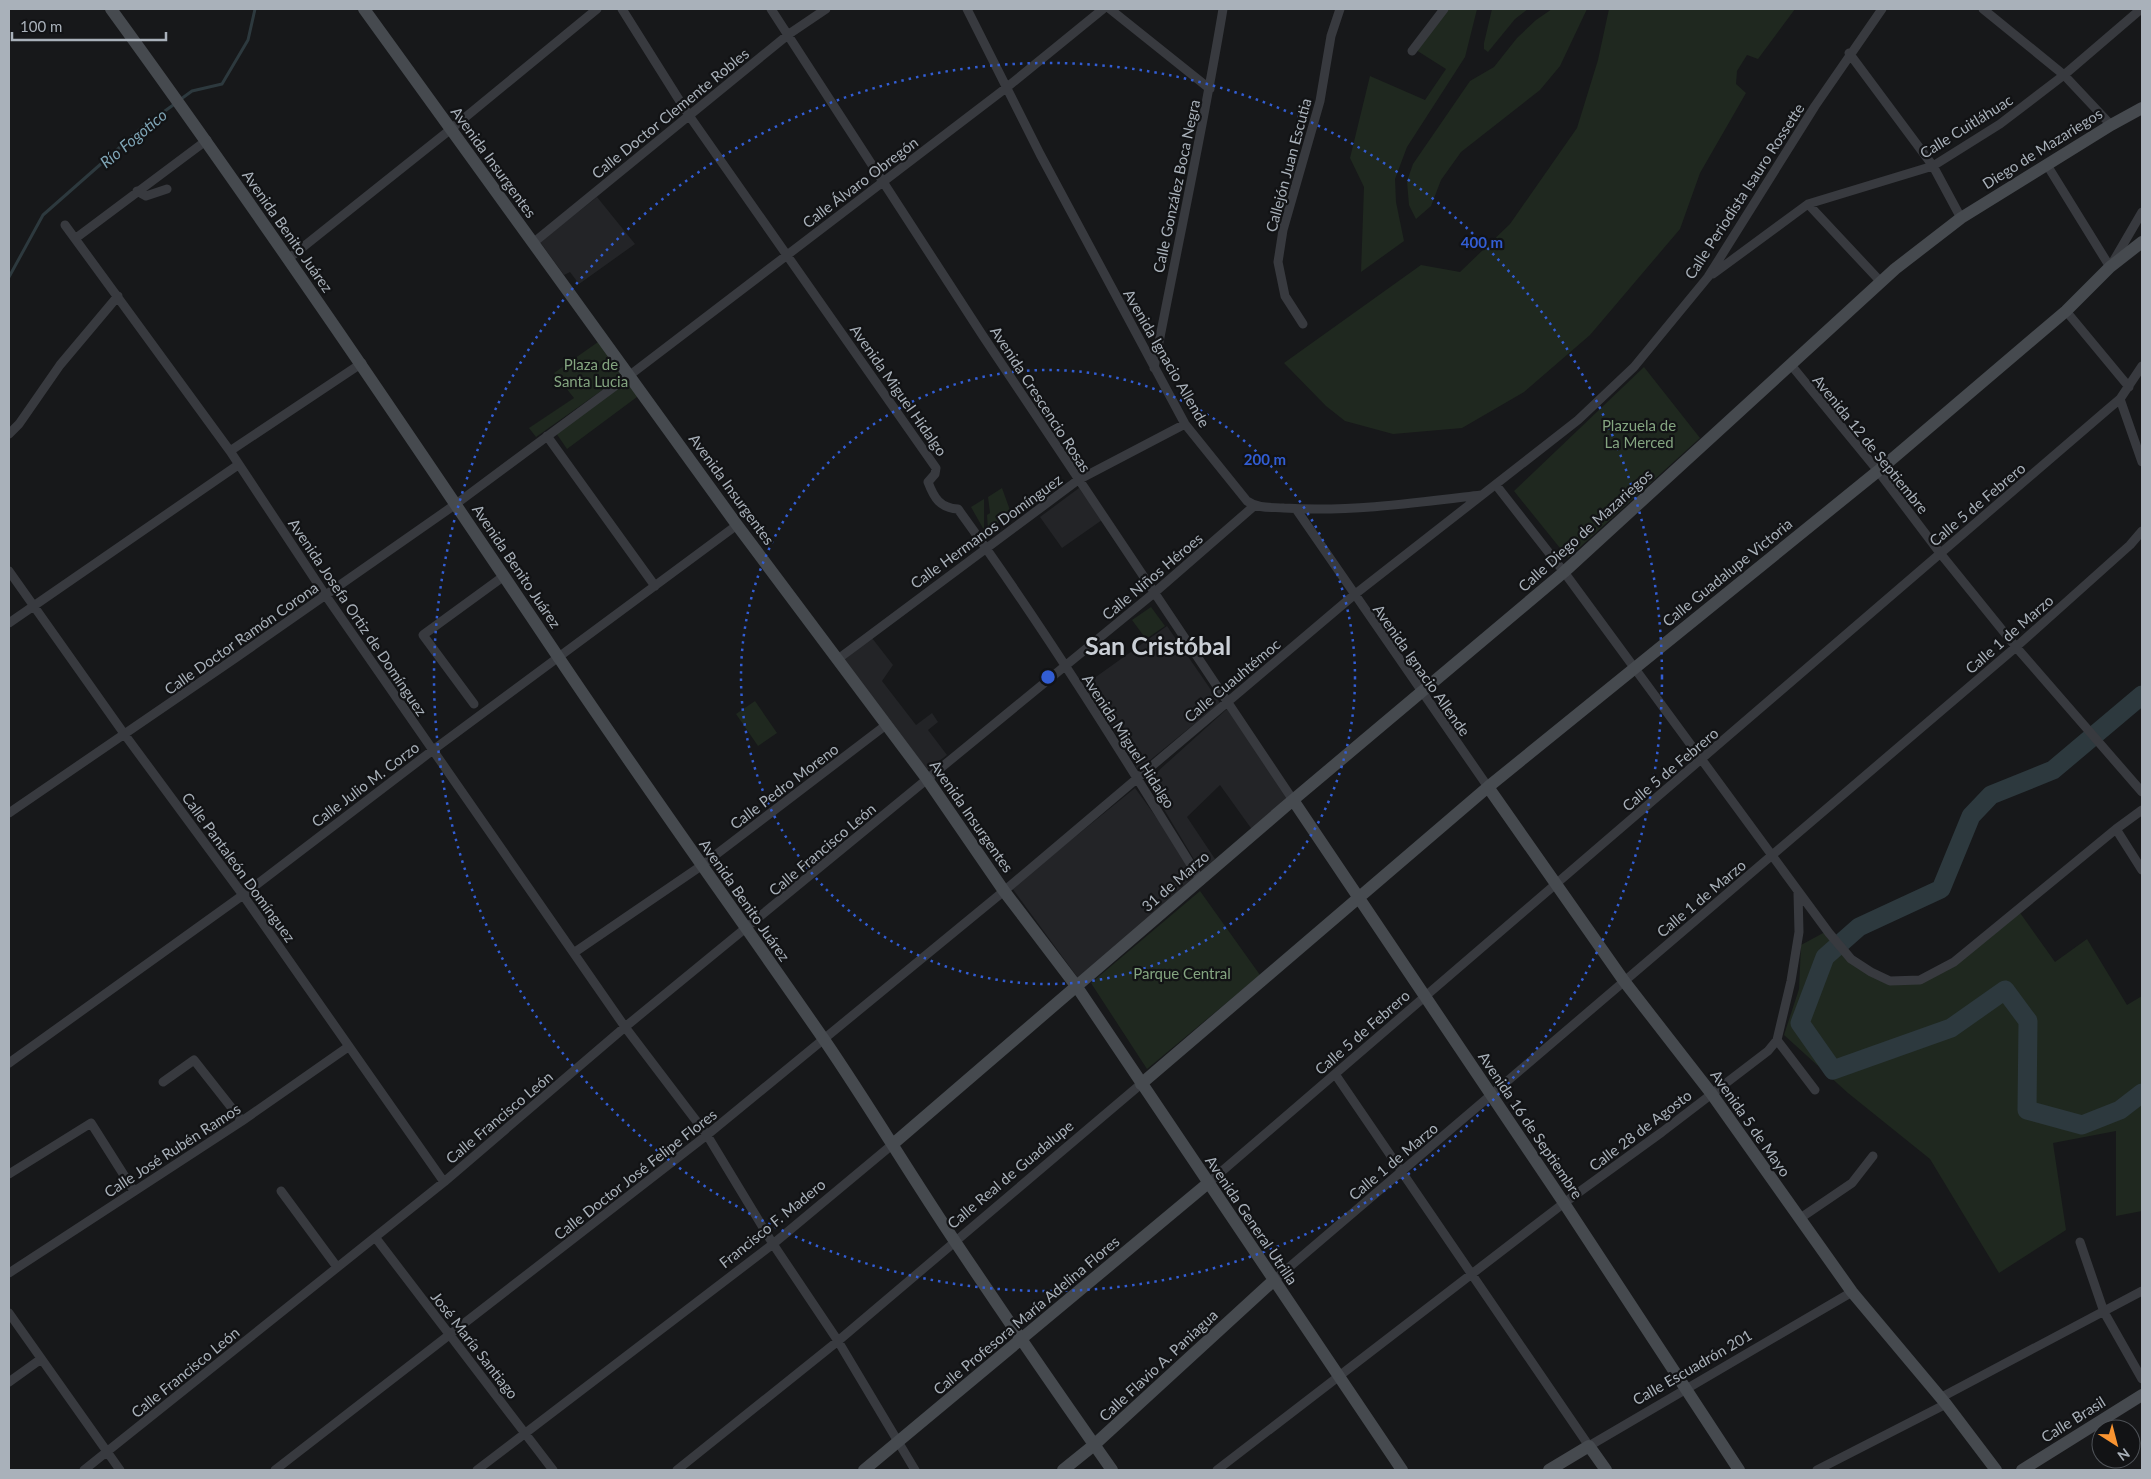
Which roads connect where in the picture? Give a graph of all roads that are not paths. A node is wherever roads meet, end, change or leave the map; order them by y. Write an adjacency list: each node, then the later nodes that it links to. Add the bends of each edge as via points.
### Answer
1 (111, 9): 26 (street, Avenida Benito Juárez)
2 (364, 9): 25 (street, Avenida Insurgentes)
3 (597, 9): 25 (street)
4 (622, 9): 23 (street, Avenida Miguel Hidalgo)
5 (771, 9): 16 (street, Avenida Crescencio Rosas)
6 (826, 9): 16 (street, Calle Doctor Clemente Robles)
7 (967, 9): 20 (street, Avenida Ignacio Allende)
8 (1103, 9): 20 (street, Calle Álvaro Obregón)
9 (1110, 9): 21 (street)
10 (1223, 9): 21 (street, Calle González Boca Negra)
11 (1340, 9): 46 (street, Callejón Juan Escutia, via 1331,36 1320,101 1283,230 1278,262 1285,296)
12 (1444, 9): 17 (street)
13 (1882, 9): 18 (street, Calle Periodista Isauro Rossette)
14 (1983, 9): 19 (street)
15 (2141, 9): 19 (street, Calle Cuitláhuac)
16 (789, 34): 23 (street, Calle Doctor Clemente Robles); 29 (street, Avenida Crescencio Rosas)
17 (1412, 51)
18 (1849, 54): 28 (street); 42 (street, Calle Periodista Isauro Rossette)
19 (2064, 75): 24 (street); 28 (street, Calle Cuitláhuac, via 2000,124)
20 (1006, 88): 29 (street, Calle Álvaro Obregón); 50 (street, Avenida Ignacio Allende)
21 (1210, 89): 50 (street, Calle González Boca Negra)
22 (2142, 108): 24 (street, Diego de Mazariegos)
23 (688, 114): 37 (street, Calle Doctor Clemente Robles); 39 (street, Avenida Miguel Hidalgo)
24 (2111, 125): 27 (street, Diego de Mazariegos)
25 (451, 129): 37 (street, Avenida Insurgentes); 40 (street)
26 (207, 140): 31 (street); 40 (street, Avenida Benito Juárez, via 231,180)
27 (2047, 165): 34 (street, Diego de Mazariegos); 41 (street)
28 (1933, 166): 32 (street, Calle Cuitláhuac); 34 (street)
29 (882, 181): 39 (street, Calle Álvaro Obregón); 62 (street, Avenida Crescencio Rosas)
30 (167, 189): 31 (street, via 146,196)
31 (138, 191): 36 (street)
32 (1808, 204): 42 (street, Calle Cuitláhuac); 43 (street)
33 (2142, 212): 41 (street, Calle Guadalupe Victoria)
34 (1961, 218): 43 (street, Calle Diego de Mazariegos)
35 (64, 225): 36 (street, Avenida Josefa Ortiz de Domínguez)
36 (76, 238): 44 (street, Avenida Josefa Ortiz de Domínguez)
37 (533, 242): 51 (street, Avenida Insurgentes)
38 (2142, 242): 41 (street, Calle Guadalupe Victoria)
39 (788, 255): 51 (street, Calle Álvaro Obregón); 70 (street, Avenida Miguel Hidalgo, via 936,468 928,482 938,503 958,510)
40 (288, 258): 47 (street, Avenida Benito Juárez)
41 (2110, 267): 45 (street, Calle Guadalupe Victoria)
42 (1708, 277): 63 (street, Calle Periodista Isauro Rossette, via 1634,367 1578,420)
43 (1880, 281): 48 (street, Calle Diego de Mazariegos)
44 (118, 296): 55 (street, via 60,365); 58 (street, Avenida Josefa Ortiz de Domínguez)
45 (2066, 311): 52 (street); 61 (street, Calle Guadalupe Victoria)
46 (1303, 324)
47 (362, 363): 58 (street); 65 (street, Avenida Benito Juárez)
48 (1791, 365): 61 (street, Avenida 12 de Septiembre); 73 (street, Calle Diego de Mazariegos)
49 (2142, 366): 52 (street, Calle 5 de Febrero)
50 (1154, 368): 54 (street, Avenida Ignacio Allende)
51 (630, 375): 56 (street, Calle Doctor Ramón Corona); 68 (street, Avenida Insurgentes)
52 (2129, 387): 53 (street, Calle 5 de Febrero)
53 (2120, 399): 57 (street); 71 (street, Calle 5 de Febrero)
54 (1185, 424): 62 (street, Calle Hermanos Domínguez); 66 (street, Avenida Ignacio Allende)
55 (9, 434)
56 (547, 436): 65 (street, Calle Doctor Ramón Corona); 75 (street)
57 (2140, 443): 59 (street)
58 (230, 451): 60 (street, Avenida Josefa Ortiz de Domínguez)
59 (2142, 462)
60 (238, 464): 78 (street, Avenida Josefa Ortiz de Domínguez); 79 (street)
61 (1878, 471): 71 (street, Avenida 12 de Septiembre); 85 (street, Calle Guadalupe Victoria)
62 (1078, 480): 70 (street, Calle Hermanos Domínguez); 76 (street, Avenida Crescencio Rosas)
63 (1496, 484): 64 (street, Calle Periodista Isauro Rossette); 73 (street)
64 (1481, 495): 67 (street, via 1377,508); 77 (street, Calle Cuauhtémoc)
65 (456, 504): 74 (street, Avenida Benito Juárez); 78 (street, Calle Doctor Ramón Corona)
66 (1254, 506): 67 (street); 76 (street, Calle Niños Héroes)
67 (1296, 509): 77 (street, Avenida Ignacio Allende)
68 (737, 525): 75 (street, Calle Julio M. Corzo); 83 (street, Avenida Insurgentes)
69 (2142, 531): 81 (street, Calle 1 de Marzo)
70 (986, 547): 83 (street, Calle Hermanos Domínguez); 84 (street, Avenida Miguel Hidalgo)
71 (1940, 553): 81 (street, Avenida 12 de Septiembre); 92 (street, Calle 5 de Febrero)
72 (9, 570): 79 (street, Calle Pantaleón Domínguez)
73 (1564, 572): 85 (street); 86 (street, Calle Diego de Mazariegos)
74 (504, 576): 82 (street, Avenida Benito Juárez); 88 (street, via 424,635)
75 (655, 586): 82 (street, Calle Julio M. Corzo)
76 (1154, 594): 84 (street, Calle Niños Héroes); 87 (street, Avenida Crescencio Rosas)
77 (1354, 595): 86 (street, Avenida Ignacio Allende); 87 (street, Calle Cuauhtémoc)
78 (326, 596): 90 (street, Calle Doctor Ramón Corona); 91 (street, Avenida Josefa Ortiz de Domínguez)
79 (32, 604): 80 (street); 90 (street, Calle Pantaleón Domínguez)
80 (9, 623)
81 (2016, 646): 96 (street, Avenida 12 de Septiembre); 101 (street, Calle 1 de Marzo)
82 (559, 658): 91 (street, Calle Julio M. Corzo); 102 (street, Avenida Benito Juárez)
83 (838, 659): 89 (street, Avenida Insurgentes)
84 (1064, 666): 93 (street, Avenida Miguel Hidalgo); 94 (street, Calle Niños Héroes)
85 (1634, 667): 92 (street); 95 (street, Calle Guadalupe Victoria)
86 (1421, 692): 95 (street, Avenida Ignacio Allende); 97 (street, Calle Diego de Mazariegos)
87 (1227, 702): 93 (street, Calle Cuauhtémoc); 97 (street, Avenida Crescencio Rosas)
88 (474, 704)
89 (886, 726): 94 (street, Avenida Insurgentes); 102 (street, Calle Pedro Moreno)
90 (125, 735): 99 (street, Calle Doctor Ramón Corona); 108 (street, Calle Pantaleón Domínguez)
91 (433, 750): 108 (street, Calle Julio M. Corzo); 111 (street, Avenida Josefa Ortiz de Domínguez)
92 (1702, 760): 101 (street); 105 (street, Calle 5 de Febrero)
93 (1137, 778): 104 (street, Avenida Miguel Hidalgo); 106 (street, Calle Cuauhtémoc)
94 (926, 779): 106 (street, Avenida Insurgentes); 110 (street, Calle Francisco León)
95 (1488, 787): 105 (street, Avenida 5 de Mayo); 109 (street, Calle Guadalupe Victoria)
96 (2142, 792)
97 (1293, 800): 104 (street, 31 de Marzo); 109 (street, Avenida 16 de Septiembre)
98 (2142, 810): 100 (street)
99 (9, 813)
100 (2116, 829): 103 (street); 107 (street, via 1954,962 1920,980 1890,981 1851,960)
101 (1772, 856): 107 (street); 112 (street, Calle 1 de Marzo)
102 (702, 866): 110 (street, Avenida Benito Juárez); 111 (street, Calle Pedro Moreno)
103 (2142, 870)
104 (1201, 881): 113 (street, 31 de Marzo)
105 (1554, 884): 112 (street, Avenida 5 de Mayo); 114 (street, Calle 5 de Febrero)
106 (1004, 890): 113 (street, Avenida Insurgentes); 116 (street, Calle Doctor José Felipe Flores)
107 (1798, 892): 117 (street, via 1799,932 1792,981)
108 (243, 895): 118 (street, Calle Pantaleón Domínguez); 119 (street, Calle Julio M. Corzo)
109 (1359, 897): 114 (street, Avenida 16 de Septiembre); 122 (street, Calle Real de Guadalupe)
110 (746, 931): 115 (street, Calle Francisco León); 116 (street, Avenida Benito Juárez)
111 (574, 952): 115 (street, Avenida Josefa Ortiz de Domínguez)
112 (1624, 981): 124 (street, Avenida 5 de Mayo); 125 (street, Calle 1 de Marzo)
113 (1077, 987): 122 (street, Avenida General Utrilla); 128 (street, Francisco F. Madero)
114 (1424, 997): 120 (street, Calle 5 de Febrero); 125 (street, Avenida 16 de Septiembre)
115 (625, 1027): 127 (street, Avenida Josefa Ortiz de Domínguez); 132 (street, Calle Francisco León)
116 (824, 1040): 127 (street, Calle Doctor José Felipe Flores); 128 (street, Avenida Benito Juárez)
117 (1777, 1040): 123 (street); 124 (street, Calle 28 de Agosto)
118 (348, 1046): 126 (street, Calle José Rubén Ramos); 132 (street, Calle Pantaleón Domínguez)
119 (9, 1063)
120 (1335, 1074): 130 (street); 133 (street, Calle 5 de Febrero)
121 (163, 1082): 126 (street, via 194,1060)
122 (1141, 1084): 133 (street, Avenida General Utrilla); 139 (street, Calle Real de Guadalupe)
123 (1815, 1090)
124 (1711, 1093): 136 (street, Calle 28 de Agosto); 137 (street, Avenida 5 de Mayo)
125 (1492, 1096): 130 (street, Calle 1 de Marzo); 136 (street, Avenida 16 de Septiembre)
126 (242, 1121): 134 (street, Calle José Rubén Ramos)
127 (707, 1135): 141 (street, Avenida Josefa Ortiz de Domínguez); 150 (street, Calle Doctor José Felipe Flores)
128 (893, 1144): 139 (street, Avenida Benito Juárez); 141 (street, Francisco F. Madero)
129 (1873, 1156): 137 (street, via 1852,1183)
130 (1401, 1171): 144 (street); 145 (street, Calle 1 de Marzo)
131 (9, 1174): 134 (street, via 91,1123)
132 (444, 1182): 138 (street, Calle Francisco León)
133 (1207, 1184): 145 (street, Avenida General Utrilla); 151 (street, Calle Profesora María Adelina Flores)
134 (134, 1191): 143 (street, Calle José Rubén Ramos)
135 (281, 1191): 142 (street)
136 (1564, 1203): 144 (street, Calle 28 de Agosto); 157 (street, Avenida 16 de Septiembre)
137 (1799, 1219): 147 (street, Avenida 5 de Mayo)
138 (375, 1236): 142 (street, Calle Francisco León); 150 (street, José María Santiago)
139 (955, 1242): 151 (street, Avenida Benito Juárez); 152 (street, Calle Real de Guadalupe)
140 (2080, 1242): 148 (street)
141 (774, 1244): 152 (street, Avenida Josefa Ortiz de Domínguez); 160 (street, Francisco F. Madero)
142 (337, 1267): 164 (street, Calle Francisco León)
143 (9, 1273)
144 (1473, 1274): 154 (street, Calle 28 de Agosto); 163 (street)
145 (1274, 1281): 154 (street, Avenida General Utrilla); 162 (street, Calle Flavio A. Paniagua)
146 (2142, 1291): 148 (street)
147 (1852, 1292): 157 (street, Calle Escuadrón 201); 159 (street, Avenida 5 de Mayo)
148 (2104, 1312): 155 (street); 159 (street)
149 (9, 1315): 153 (street)
150 (451, 1336): 160 (street, José María Santiago); 167 (street, Calle Doctor José Felipe Flores)
151 (1023, 1339): 161 (street, Calle Profesora María Adelina Flores); 162 (street, Avenida Benito Juárez)
152 (838, 1340): 161 (street, Avenida Josefa Ortiz de Domínguez); 170 (street, Calle Real de Guadalupe)
153 (41, 1359): 156 (street); 164 (street)
154 (1339, 1376): 175 (street, Calle 28 de Agosto); 176 (street, Avenida General Utrilla)
155 (2142, 1379)
156 (9, 1382)
157 (1686, 1388): 163 (street, Calle Escuadrón 201); 179 (street, Avenida 16 de Septiembre)
158 (2142, 1395): 182 (street, Calle Brasil)
159 (1943, 1401): 180 (street); 181 (street, Avenida 5 de Mayo)
160 (526, 1432): 168 (street, Francisco F. Madero); 169 (street, José María Santiago)
161 (898, 1442): 171 (street, Calle Profesora María Adelina Flores); 172 (street, Avenida Josefa Ortiz de Domínguez)
162 (1094, 1445): 173 (street, Calle Flavio A. Paniagua); 174 (street, Avenida Benito Juárez)
163 (1589, 1446): 177 (street, Calle Escuadrón 201); 178 (street)
164 (107, 1452): 165 (street, Calle Francisco León); 166 (street)
165 (84, 1470)
166 (120, 1470)
167 (275, 1470)
168 (477, 1470)
169 (553, 1470)
170 (677, 1470)
171 (864, 1470)
172 (915, 1470)
173 (1064, 1470)
174 (1112, 1470)
175 (1217, 1470)
176 (1402, 1470)
177 (1549, 1470)
178 (1606, 1470)
179 (1739, 1470)
180 (1817, 1470)
181 (1996, 1470)
182 (2022, 1470)

